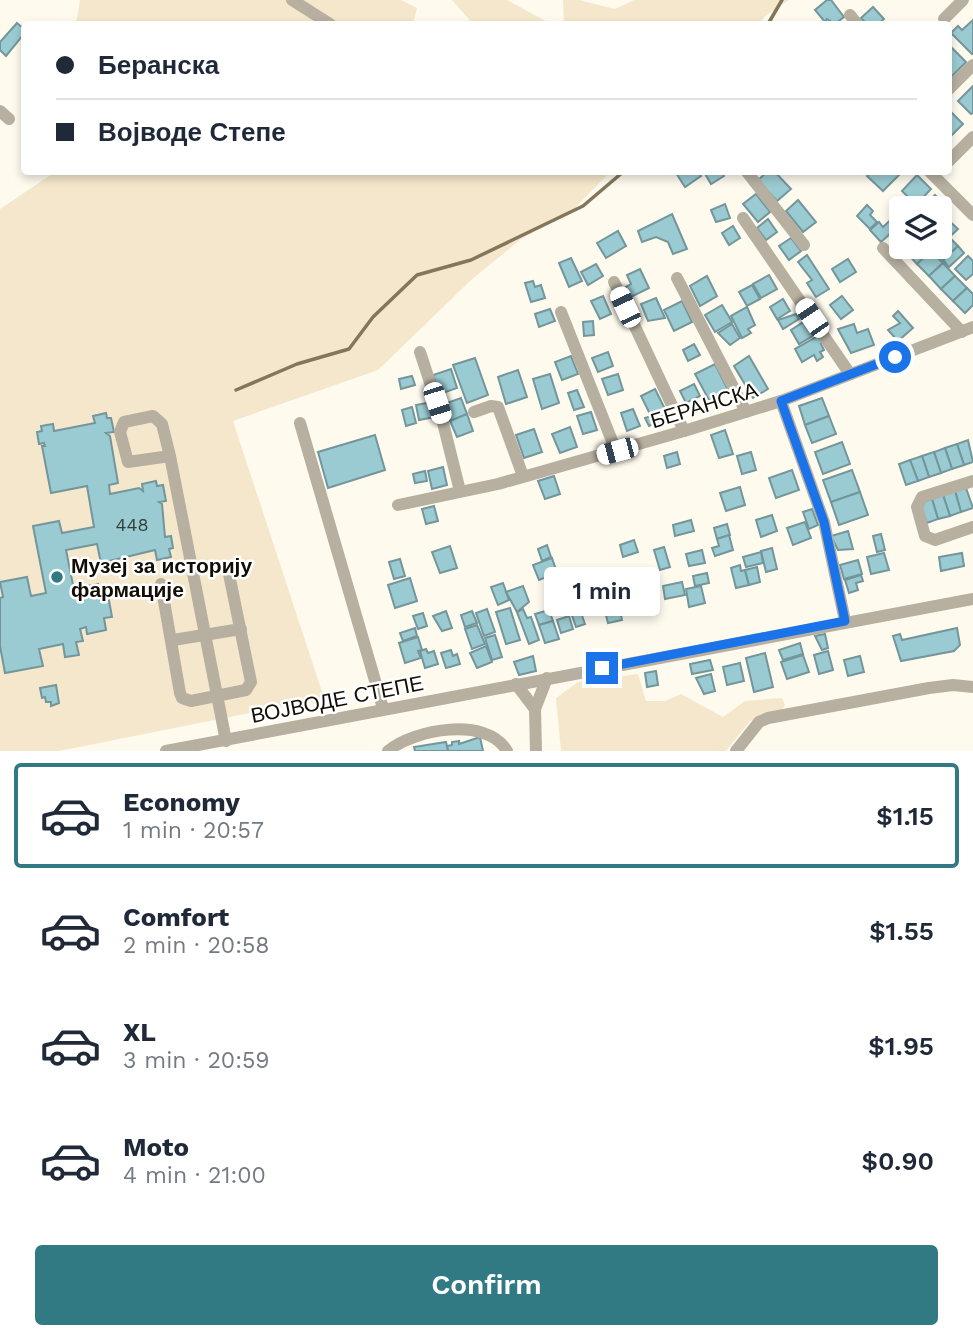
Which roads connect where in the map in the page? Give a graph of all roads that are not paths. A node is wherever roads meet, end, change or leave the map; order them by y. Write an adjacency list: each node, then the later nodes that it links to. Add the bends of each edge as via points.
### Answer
1 (292, 0): 4 (street)
2 (963, 0): 3 (street)
3 (944, 19)
4 (325, 21)
5 (973, 65): 6 (street)
6 (952, 86)
7 (973, 137): 8 (street)
8 (952, 158)
9 (749, 175): 13 (street)
10 (937, 175): 11 (street)
11 (973, 215)
12 (743, 218): 20 (street)
13 (804, 245)
14 (883, 248): 18 (street)
15 (677, 278): 23 (street)
16 (614, 282): 25 (street)
17 (561, 312): 26 (street)
18 (967, 329): 20 (street, БЕРАНСКА)
19 (420, 352): 30 (street)
20 (850, 374): 21 (street, БЕРАНСКА)
21 (781, 401): 23 (street, БЕРАНСКА); 36 (street, via 824,522)
22 (474, 412): 28 (street, via 498,407)
23 (746, 412): 25 (street, БЕРАНСКА)
24 (300, 423): 44 (street)
25 (684, 431): 26 (street, БЕРАНСКА)
26 (617, 451): 28 (street, БЕРАНСКА)
27 (170, 456): 27 (street, via 159,419 153,416 124,422 120,432 128,462); 38 (street)
28 (523, 476): 30 (street, БЕРАНСКА)
29 (973, 481): 32 (street, via 922,498 917,507 929,539)
30 (460, 491): 31 (street, БЕРАНСКА)
31 (398, 505)
32 (973, 527)
33 (229, 574): 37 (street)
34 (161, 584): 39 (street)
35 (973, 599): 36 (street, ВОЈВОДЕ СТЕПЕ)
36 (845, 621): 40 (street, ВОЈВОДЕ СТЕПЕ)
37 (240, 629): 38 (street); 43 (street, via 250,686)
38 (206, 634): 39 (street); 43 (street)
39 (173, 640): 43 (street, via 182,698)
40 (547, 678): 41 (street, ВОЈВОДЕ СТЕПЕ); 45 (street)
41 (516, 684): 44 (street, ВОЈВОДЕ СТЕПЕ); 45 (street)
42 (973, 687): 52 (street, via 929,688 768,718 759,722)
43 (218, 697): 46 (street)
44 (383, 708): 46 (street, ВОЈВОДЕ СТЕПЕ)
45 (535, 709): 51 (street)
46 (226, 741): 47 (street, ВОЈВОДЕ СТЕПЕ); 48 (street)
47 (166, 751)
48 (210, 751)
49 (388, 751): 50 (street, via 408,738 469,728 489,734)
50 (507, 751)
51 (536, 751)
52 (736, 751)

